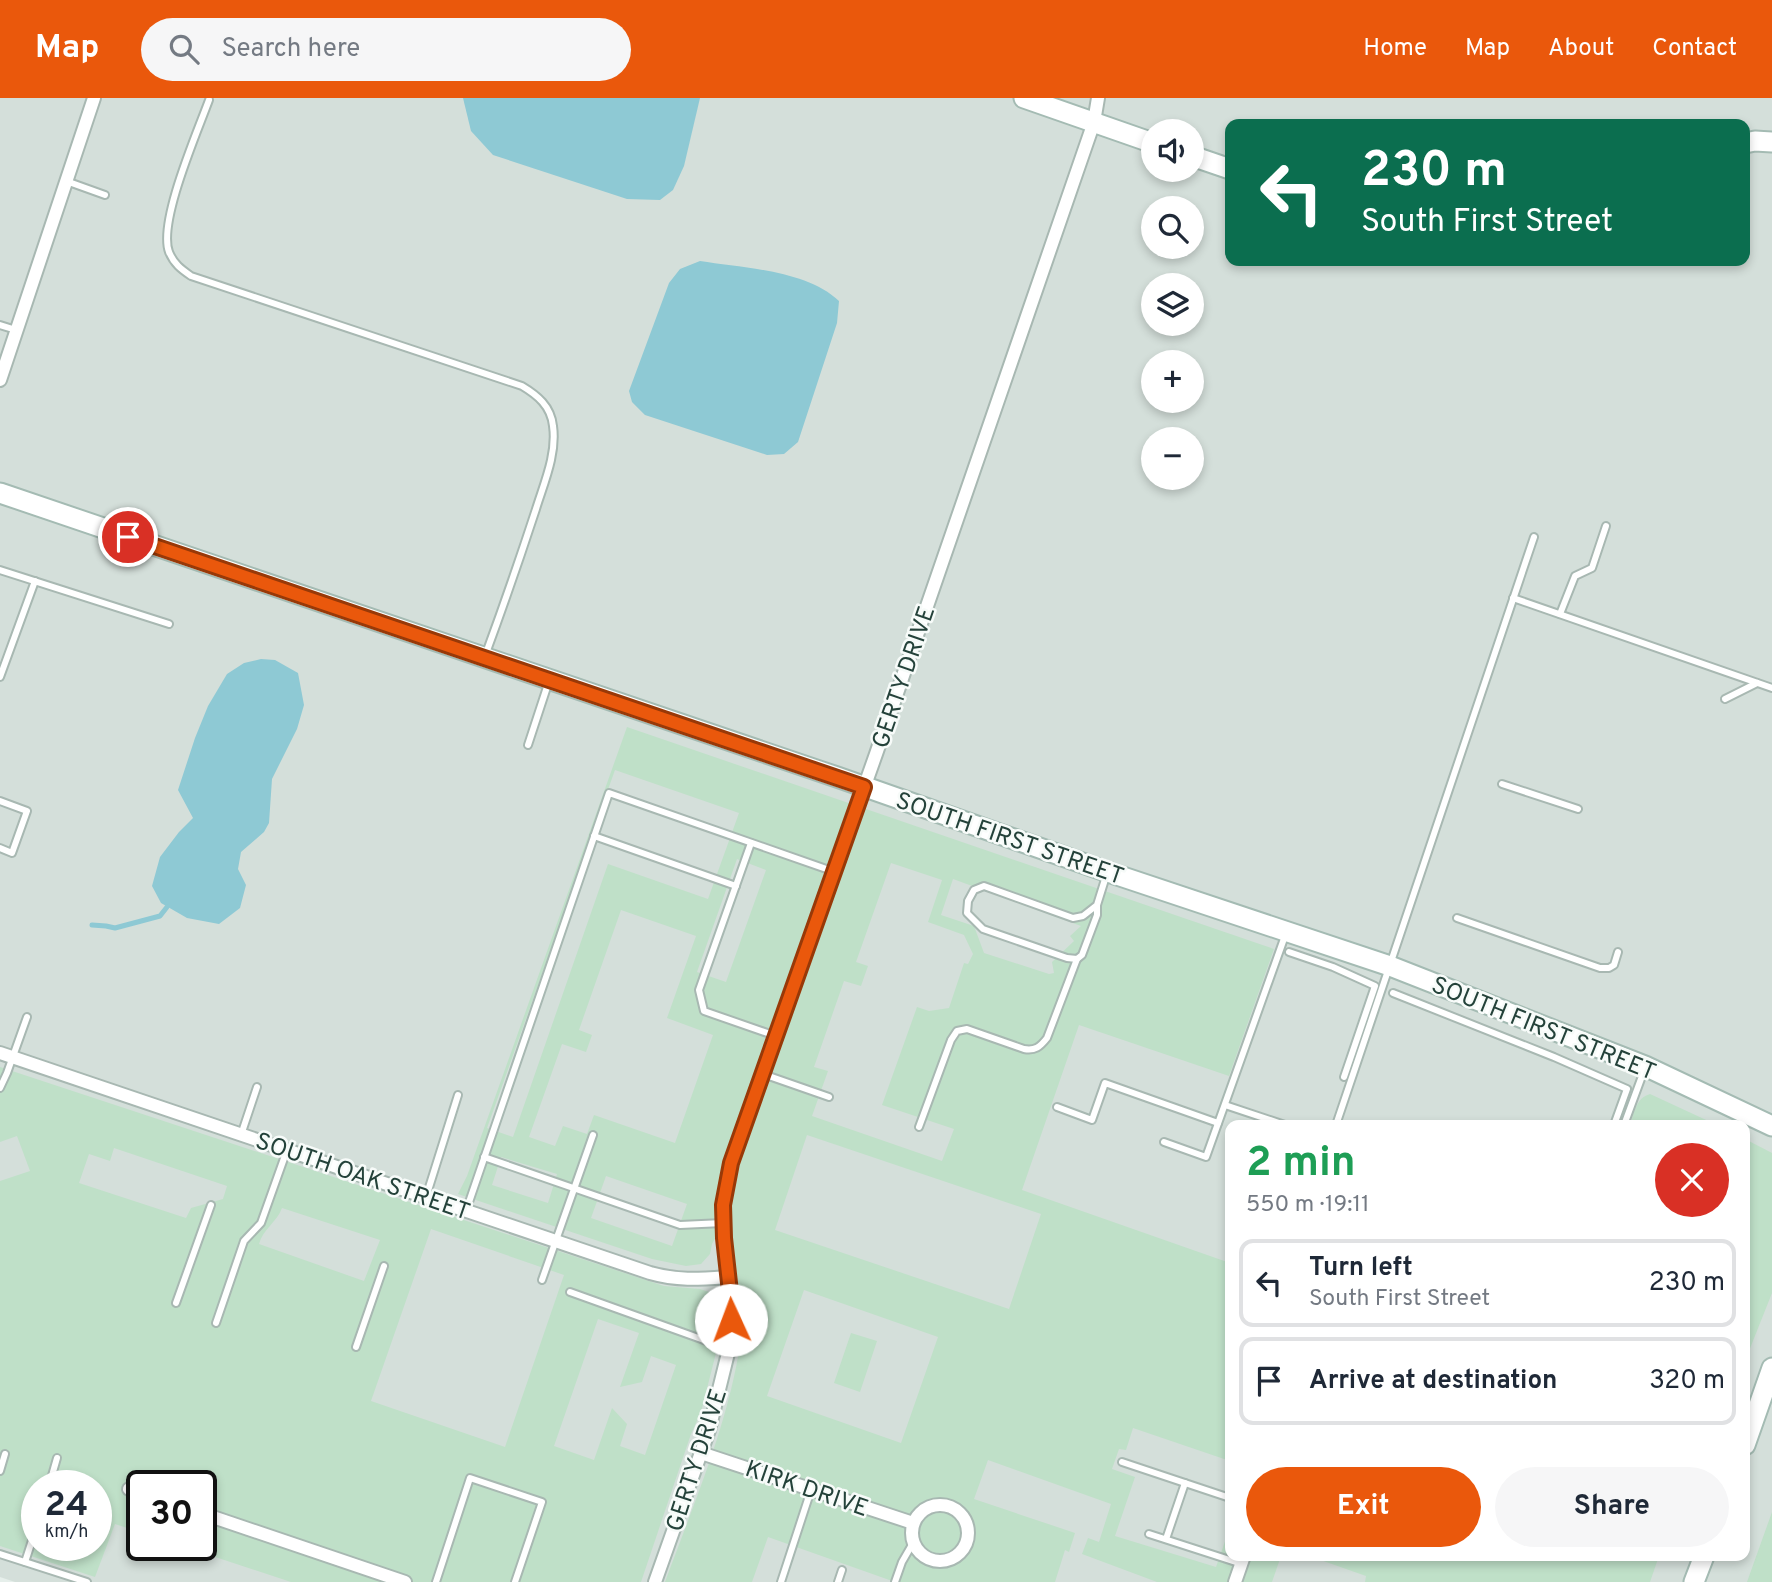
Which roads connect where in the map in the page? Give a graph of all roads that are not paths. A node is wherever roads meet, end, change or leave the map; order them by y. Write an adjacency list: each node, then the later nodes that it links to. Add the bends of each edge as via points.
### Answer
1 (94, 98): 11 (street)
2 (1024, 98): 5 (street)
3 (1098, 98): 5 (street, GERTY DRIVE)
4 (209, 100): 24 (lane, via 173,198 167,229 168,250 176,266 191,276 522,386 547,407 554,424 553,448)
5 (1094, 122): 6 (street); 32 (street, GERTY DRIVE)
6 (1141, 139)
7 (1750, 142): 8 (street)
8 (1772, 142)
9 (1204, 160): 10 (street)
10 (1225, 167)
11 (66, 181): 12 (lane); 14 (street)
12 (105, 195)
13 (0, 325): 14 (lane)
14 (16, 330): 15 (street)
15 (0, 380)
16 (0, 494): 24 (street, SOUTH FIRST STREET)
17 (1606, 526): 22 (lane, via 1592,568 1575,576)
18 (1534, 537): 21 (lane)
19 (0, 570): 20 (lane)
20 (35, 581): 23 (lane); 25 (lane)
21 (1513, 598): 22 (lane); 47 (lane)
22 (1560, 614): 27 (lane)
23 (169, 624)
24 (485, 658): 26 (street, SOUTH FIRST STREET)
25 (0, 677)
26 (549, 681): 30 (lane); 32 (street, SOUTH FIRST STREET)
27 (1757, 683): 28 (lane); 29 (lane)
28 (1772, 688)
29 (1726, 699)
30 (528, 745)
31 (1502, 784): 34 (lane)
32 (864, 787): 38 (street, GERTY DRIVE); 39 (street, SOUTH FIRST STREET)
33 (0, 801): 37 (lane, via 27,811 12,853)
34 (1578, 809)
35 (594, 836): 36 (lane, via 609,793); 40 (lane); 72 (lane)
36 (751, 843): 38 (lane); 40 (lane)
37 (0, 848)
38 (835, 872): 50 (street, GERTY DRIVE)
39 (1108, 872): 41 (lane); 43 (street, SOUTH FIRST STREET)
40 (736, 886): 50 (lane, via 699,990 704,1011)
41 (1097, 905): 46 (lane); 46 (lane, via 1073,918 984,886 974,890 968,901 967,913 983,929)
42 (1457, 918): 45 (lane, via 1600,968 1614,965)
43 (1287, 931): 47 (street, SOUTH FIRST STREET); 59 (lane)
44 (1289, 951): 54 (lane, via 1375,986)
45 (1618, 952)
46 (1077, 959): 67 (lane, via 1041,1046 1024,1049 967,1029 957,1031)
47 (1390, 966): 52 (street, SOUTH FIRST STREET); 62 (lane)
48 (1393, 993): 63 (lane, via 1627,1089)
49 (27, 1017): 51 (lane)
50 (776, 1036): 53 (street, GERTY DRIVE)
51 (6, 1056): 56 (lane); 68 (street, SOUTH OAK STREET)
52 (1645, 1066): 64 (lane); 66 (street, SOUTH FIRST STREET)
53 (763, 1074): 58 (lane); 77 (street, GERTY DRIVE, via 731,1163)
54 (1344, 1077)
55 (257, 1087): 68 (lane)
56 (0, 1088)
57 (458, 1095): 74 (lane)
58 (829, 1097)
59 (1225, 1105): 61 (lane); 65 (lane)
60 (1057, 1107): 65 (lane, via 1092,1120 1105,1083)
61 (1270, 1120)
62 (1338, 1120)
63 (1616, 1120)
64 (1627, 1120)
65 (1218, 1123): 70 (lane, via 1206,1157)
66 (1772, 1126)
67 (919, 1127)
68 (241, 1135): 71 (street, SOUTH OAK STREET)
69 (593, 1135): 73 (lane)
70 (1164, 1142)
71 (286, 1150): 74 (street, SOUTH OAK STREET); 84 (lane, via 261,1223 244,1241)
72 (484, 1157): 73 (lane); 76 (lane)
73 (574, 1188): 77 (lane, via 680,1225); 78 (lane)
74 (426, 1197): 76 (street, SOUTH OAK STREET)
75 (211, 1205): 83 (lane)
76 (466, 1211): 78 (street, SOUTH OAK STREET)
77 (723, 1223): 80 (street, GERTY DRIVE)
78 (556, 1241): 80 (street, SOUTH OAK STREET, via 667,1278); 81 (lane)
79 (384, 1266): 85 (lane)
80 (729, 1277): 86 (street, GERTY DRIVE)
81 (542, 1280)
82 (570, 1292): 86 (lane)
83 (176, 1303)
84 (216, 1322)
85 (356, 1347)
86 (729, 1349): 89 (street, GERTY DRIVE)
87 (1772, 1368): 88 (street)
88 (1750, 1431)
89 (701, 1453): 96 (street, KIRK DRIVE); 113 (street, GERTY DRIVE)
90 (5, 1454): 94 (lane)
91 (57, 1458): 93 (lane)
92 (1122, 1462): 95 (lane)
93 (54, 1470)
94 (0, 1471)
95 (1185, 1483): 97 (lane); 101 (lane)
96 (811, 1490): 99 (street, KIRK DRIVE); 114 (lane)
97 (1225, 1496)
98 (217, 1518): 110 (street)
99 (913, 1523): 102 (street); 102 (street, via 924,1509 942,1504 959,1512 968,1538 959,1554 942,1561 924,1557)
100 (1149, 1534): 101 (lane)
101 (1166, 1539): 104 (lane)
102 (913, 1543): 116 (lane)
103 (0, 1554): 107 (lane)
104 (1225, 1555)
105 (1243, 1561): 117 (street)
106 (1702, 1561): 118 (street)
107 (25, 1562): 109 (lane)
108 (842, 1570): 115 (lane)
109 (87, 1582)
110 (405, 1582)
111 (436, 1582): 112 (lane, via 470,1478 542,1502)
112 (515, 1582)
113 (655, 1582)
114 (781, 1582)
115 (838, 1582)
116 (895, 1582)
117 (1236, 1582)
118 (1694, 1582)

